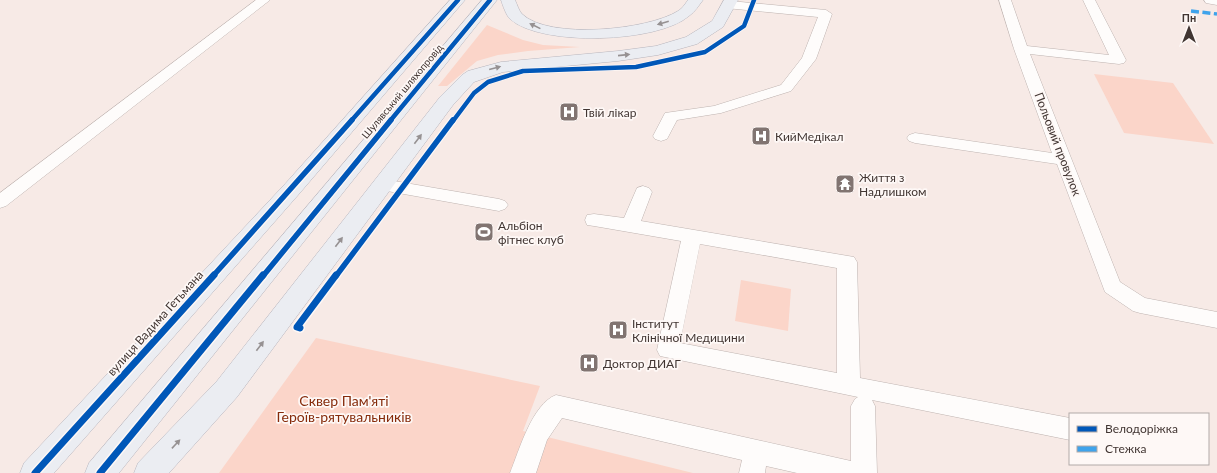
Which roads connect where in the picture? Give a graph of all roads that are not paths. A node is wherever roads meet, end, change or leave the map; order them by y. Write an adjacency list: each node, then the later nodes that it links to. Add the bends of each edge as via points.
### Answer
1 (264, 0): 18 (lane)
2 (458, 0): 16 (main road, Шулявський шляхопровід)
3 (490, 0): 29 (main road, Шулявський шляхопровід)
4 (508, 0): 8 (main road, one-way to 4, via 685,13 640,30 570,34 542,30 516,17 508,6)
5 (1004, 0): 11 (lane, Польовий провулок)
6 (1089, 0): 11 (lane, via 1119,60)
7 (1210, 0): 9 (lane)
8 (695, 1)
9 (1217, 1)
10 (731, 2): 12 (lane, via 826,14 809,59 786,88 716,110 671,116); 15 (main road, one-way to 10, via 461,85 473,76 495,67 651,52 685,43 710,31 723,18)
11 (1021, 49): 14 (lane, Польовий провулок)
12 (661, 136)
13 (915, 138): 14 (lane)
14 (1064, 160): 23 (lane, Польовий провулок, via 1112,287 1140,305)
15 (382, 185): 19 (lane); 30 (main road, one-way to 15, via 227,389)
16 (292, 189): 28 (main road, вулиця Вадима Гетьмана)
17 (643, 192): 21 (lane)
18 (0, 202)
19 (500, 205)
20 (594, 220): 21 (lane)
21 (630, 226): 22 (lane)
22 (692, 236): 24 (lane, via 847,262); 24 (lane, via 668,350)
23 (1217, 320)
24 (849, 385): 26 (lane)
25 (863, 406): 33 (lane)
26 (1069, 429)
27 (755, 463): 31 (lane, via 556,406 537,435); 32 (lane)
28 (35, 473)
29 (100, 473)
30 (149, 473)
31 (523, 473)
32 (850, 473)
33 (864, 473)

